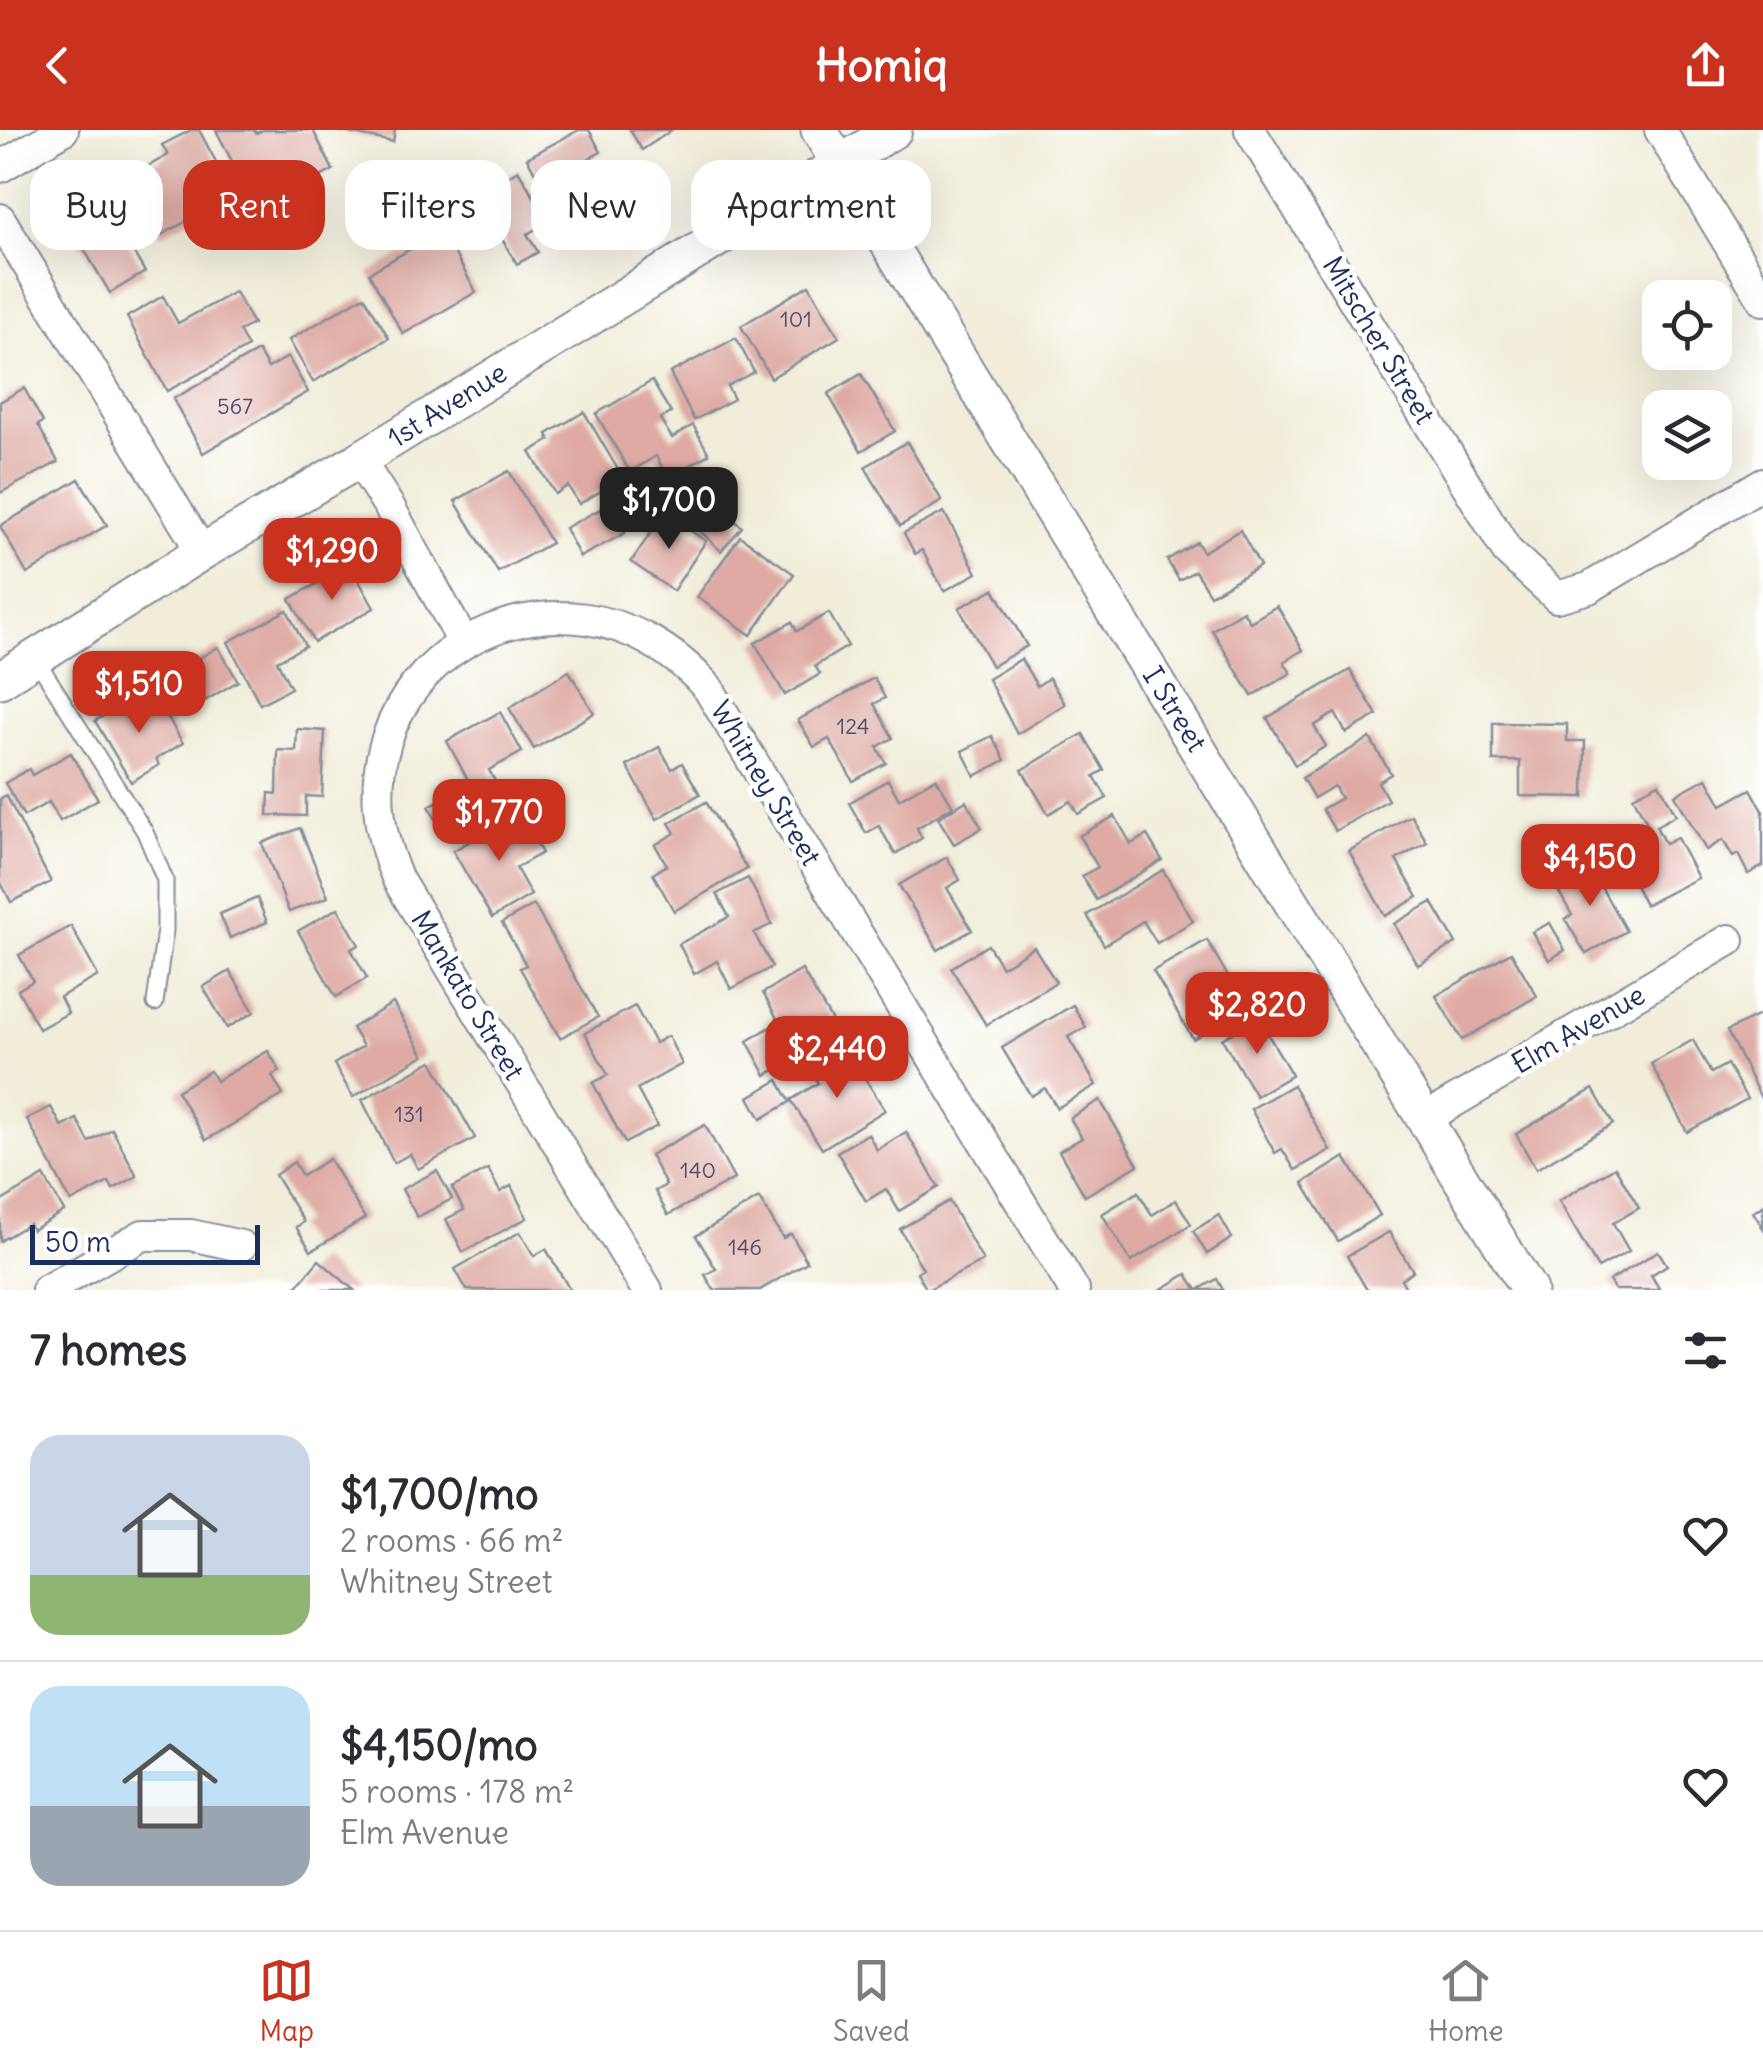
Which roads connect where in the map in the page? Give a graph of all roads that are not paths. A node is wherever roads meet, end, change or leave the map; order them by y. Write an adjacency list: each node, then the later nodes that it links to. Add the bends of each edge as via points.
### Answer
1 (64, 130): 8 (street)
2 (819, 130): 6 (street, I Street)
3 (894, 130): 7 (street, 1st Avenue)
4 (1250, 130): 14 (street, Mitscher Street, via 1507,551 1557,597 1589,588)
5 (1660, 130): 12 (street)
6 (837, 160)
7 (844, 160)
8 (0, 167)
9 (0, 220): 15 (street)
10 (698, 250): 13 (street, 1st Avenue)
11 (892, 250): 21 (street, I Street)
12 (1763, 300)
13 (359, 460): 15 (street, 1st Avenue); 16 (street)
14 (1763, 483)
15 (202, 552): 17 (street, 1st Avenue)
16 (462, 642): 24 (street, Mankato Street, via 422,676 393,722 377,802 387,855); 25 (street, Whitney Street, via 518,620 577,617 652,640 691,670 708,688)
17 (36, 659): 18 (street, 1st Avenue); 20 (lane, via 145,832 165,880)
18 (0, 680)
19 (1729, 940): 21 (street, Elm Avenue)
20 (155, 1003)
21 (1426, 1118): 26 (street, I Street)
22 (241, 1246): 23 (street, via 190,1234 143,1236)
23 (47, 1290)
24 (647, 1290)
25 (1074, 1290)
26 (1529, 1290)

